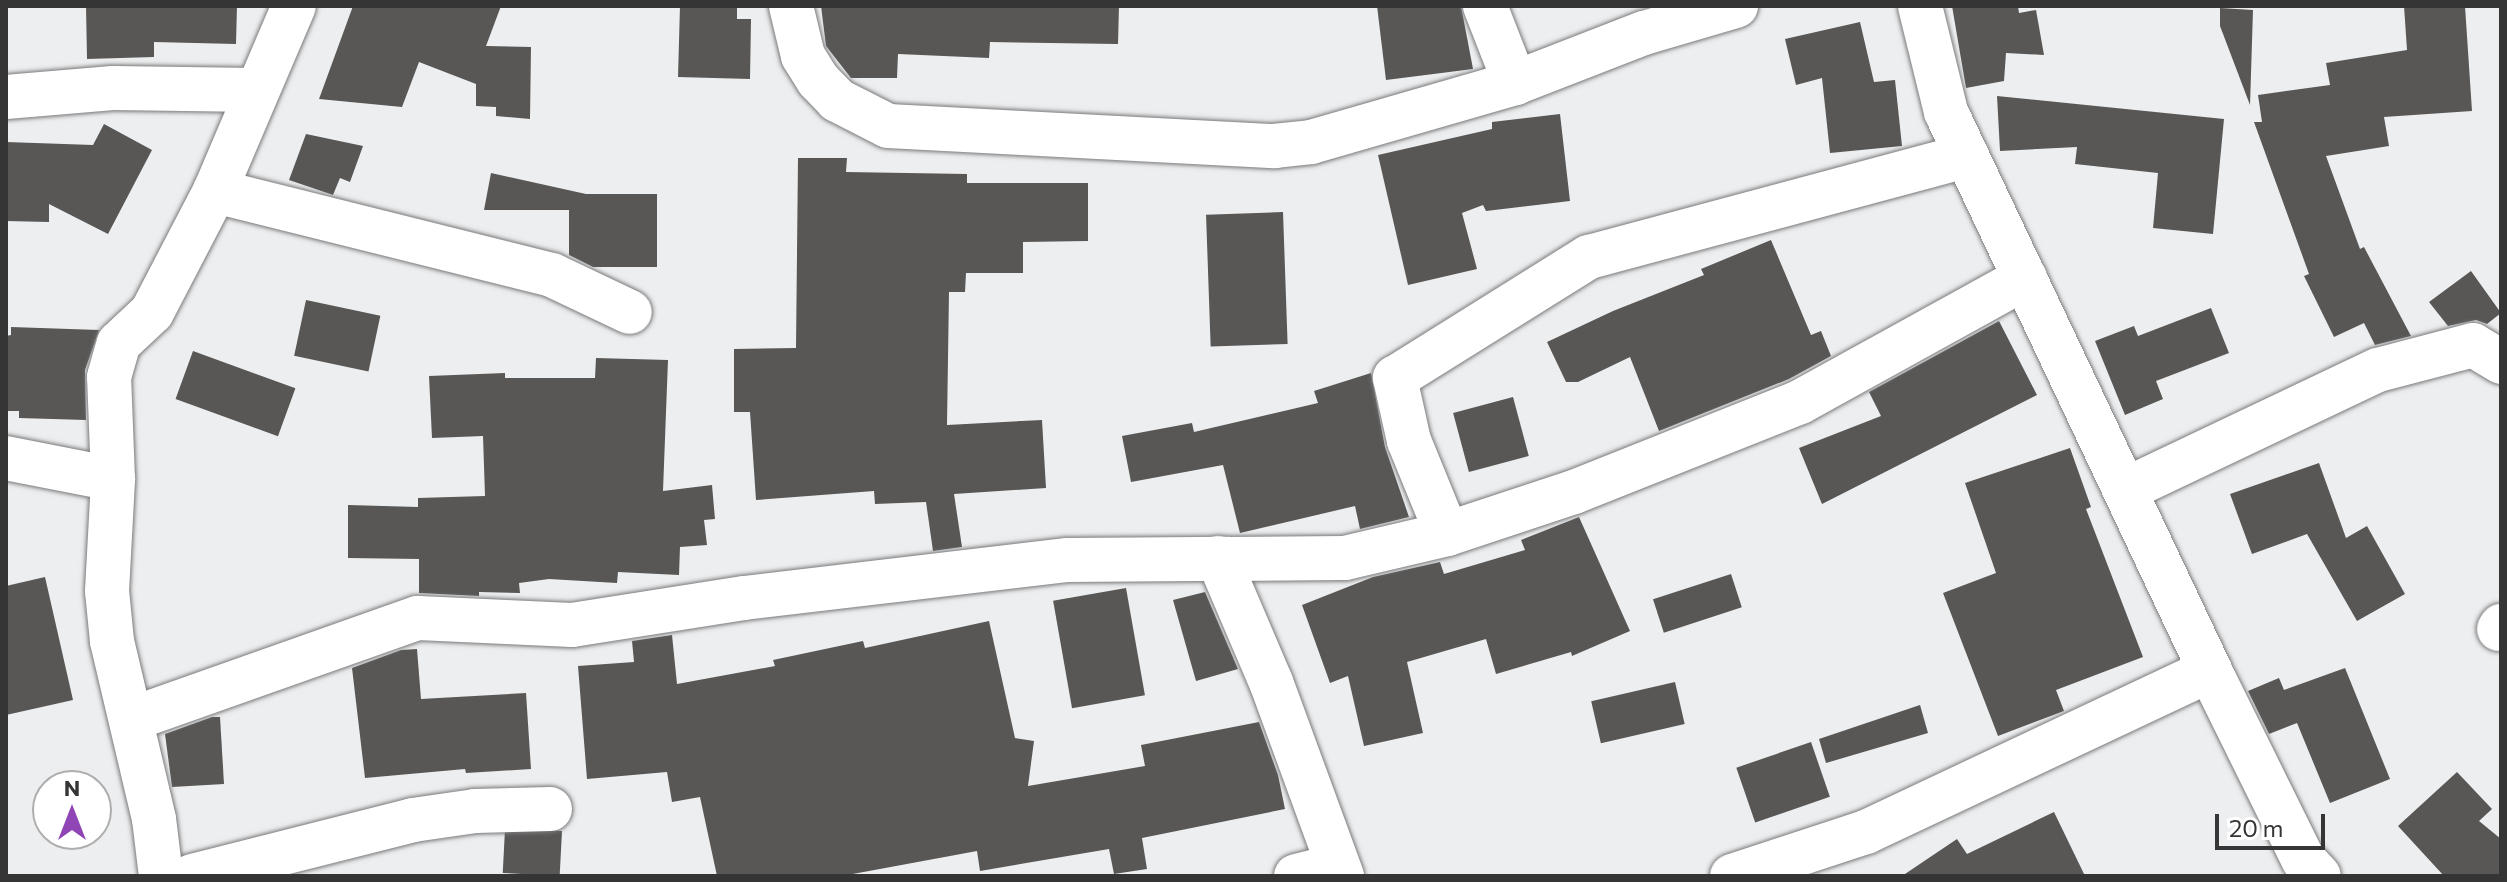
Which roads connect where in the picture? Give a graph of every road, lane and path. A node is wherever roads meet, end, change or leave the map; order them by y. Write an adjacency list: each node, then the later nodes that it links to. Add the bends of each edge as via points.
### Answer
1 (294, 6): 7 (street)
2 (791, 6): 6 (street, via 803,56 818,80 837,100 888,126 1274,146 1311,142)
3 (1485, 6): 6 (street)
4 (1736, 6): 6 (street, via 1644,33)
5 (1920, 6): 9 (street, via 1946,112)
6 (1515, 83)
7 (256, 90): 8 (street, via 113,88); 10 (street)
8 (6, 97)
9 (1967, 156): 11 (street); 17 (street, via 1589,257 1395,378 1409,441)
10 (215, 191): 12 (street, via 552,275); 15 (street, via 152,312 119,343 109,377)
11 (2025, 278): 16 (street); 17 (street, via 1800,402 1574,492)
12 (630, 312)
13 (2501, 362): 16 (street, via 2473,345 2378,370)
14 (6, 458): 15 (street)
15 (113, 479): 20 (street, via 107,591 112,641)
16 (2125, 490): 19 (street)
17 (1447, 534): 18 (street, via 1345,558)
18 (1218, 558): 20 (street, via 1068,560 744,598 572,625 418,618); 22 (street, via 1271,682)
19 (2210, 670): 23 (street); 26 (street, via 1866,832)
20 (132, 719): 24 (street)
21 (550, 809): 25 (street, via 475,811 413,820)
22 (1324, 873)
23 (2306, 873)
24 (161, 876)
25 (192, 876)
26 (1732, 876)

